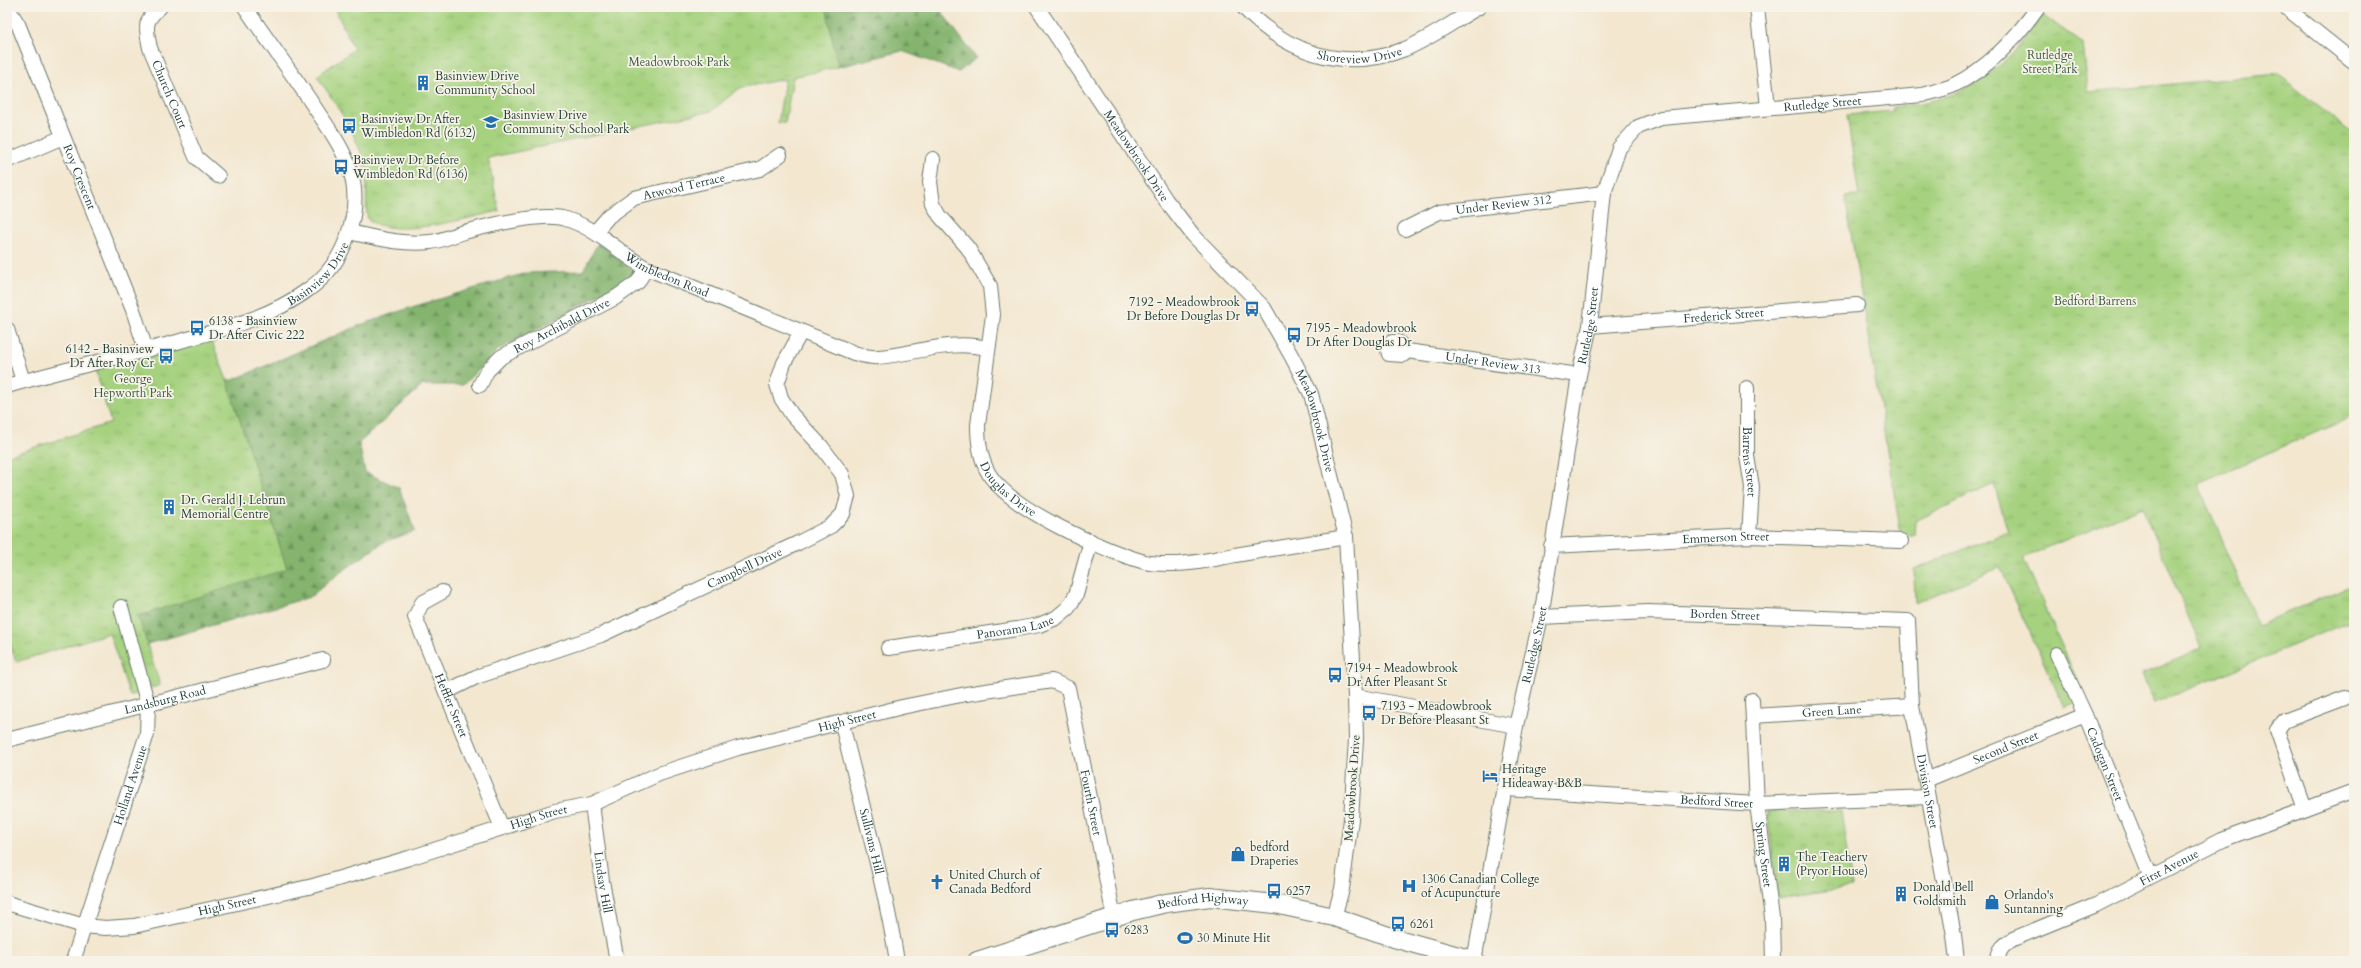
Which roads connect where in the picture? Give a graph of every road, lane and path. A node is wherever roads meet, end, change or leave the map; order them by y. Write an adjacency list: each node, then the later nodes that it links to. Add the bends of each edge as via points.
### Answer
1 (7, 7): 12 (street, Roy Crescent, via 18,24)
2 (160, 7): 16 (street, Church Court, via 149,17 146,29 150,48 196,157)
3 (245, 7): 20 (street, Basinview Drive, via 304,90 340,147 354,184)
4 (1037, 7): 35 (street, Meadowbrook Drive, via 1166,200 1193,235 1264,308 1311,394)
5 (1243, 7): 6 (street, Shoreview Drive, via 1257,22 1280,38 1320,55 1340,60 1360,60 1405,49)
6 (1479, 7)
7 (1757, 7): 11 (street)
8 (2038, 7): 11 (street, Rutledge Street, via 1999,54 1973,74 1951,86 1922,95)
9 (2285, 7): 10 (street)
10 (2354, 62)
11 (1768, 107): 17 (street, Rutledge Street, via 1661,118 1638,127 1618,148)
12 (63, 137): 15 (street); 27 (street, Roy Crescent, via 133,310)
13 (780, 155): 19 (street, Atwood Terrace, via 760,169 634,198 609,216)
14 (933, 159): 26 (street, Douglas Drive, via 930,182 933,204 968,248 990,286 993,314)
15 (7, 161)
16 (218, 176)
17 (1604, 193): 18 (street, Under Review 312, via 1439,212); 23 (street, Rutledge Street)
18 (1406, 229)
19 (596, 231): 20 (street, Wimbledon Road, via 565,218 547,216 469,231 431,242 400,243); 21 (street, Wimbledon Road, via 627,257)
20 (349, 232): 27 (street, Basinview Drive, via 337,259 323,278 295,299 226,328)
21 (646, 268): 25 (street, Wimbledon Road); 31 (street, Roy Archibald Drive, via 638,282 615,298 501,357 487,371)
22 (1857, 304): 23 (street, Frederick Street)
23 (1590, 326): 29 (street, Rutledge Street)
24 (7, 329): 30 (street)
25 (801, 332): 26 (street, Wimbledon Road, via 835,347 877,357 970,344); 47 (street, Campbell Drive, via 784,363 777,384 781,398 792,415 821,446 842,474 848,496 843,514 831,526 798,544 601,635 476,677)
26 (988, 348): 36 (street, Douglas Drive, via 978,425 981,458 989,474 1016,502)
27 (146, 350): 30 (street, Basinview Drive)
28 (1407, 351): 29 (street, Under Review 313)
29 (1580, 375): 38 (street, Rutledge Street)
30 (23, 381): 32 (street, Basinview Drive)
31 (480, 385)
32 (7, 386)
33 (1747, 388): 34 (street, Barrens Street, via 1747,456 1752,488)
34 (1749, 536): 37 (street, Emmerson Street); 38 (street, Emmerson Street)
35 (1346, 537): 36 (street, Douglas Drive, via 1171,564 1147,563); 48 (street, Meadowbrook Drive)
36 (1090, 541): 43 (street, Panorama Lane, via 1076,595 1068,608 1056,618 1039,625 1017,629)
37 (1901, 541)
38 (1551, 546): 41 (street, Rutledge Street)
39 (442, 592): 47 (street, Heffler Street, via 422,603 415,617)
40 (121, 607): 51 (street, Holland Avenue)
41 (1541, 617): 42 (street, Borden Street, via 1648,612); 56 (street, Rutledge Street)
42 (1908, 621): 52 (street, Division Street)
43 (888, 648)
44 (2057, 654): 53 (street, Cadogan Street)
45 (323, 660): 51 (street, Landsburg Road)
46 (1068, 688): 55 (street, High Street, via 1052,681 966,694 902,707); 68 (street, Fourth Street)
47 (446, 692): 65 (street, Heffler Street)
48 (1355, 696): 56 (street); 69 (street, Meadowbrook Drive, via 1356,739 1351,819 1342,889)
49 (2345, 698): 64 (street, via 2284,721 2277,730)
50 (1752, 700): 54 (street, Spring Street)
51 (148, 705): 57 (street, Landsburg Road); 70 (street, Holland Avenue, via 147,734)
52 (1912, 706): 54 (street, Green Lane); 58 (street, Division Street)
53 (2085, 715): 58 (street, Second Street); 66 (street, Cadogan Street)
54 (1753, 716): 63 (street, Spring Street)
55 (842, 724): 62 (street, High Street, via 738,748 659,774); 73 (street, Sullivans Hill, via 878,860)
56 (1516, 726): 59 (street, Rutledge Street)
57 (7, 740)
58 (1926, 780): 61 (street, Division Street)
59 (1504, 789): 63 (street, Bedford Street); 75 (street, Rutledge Street)
60 (2354, 791): 64 (street, First Avenue)
61 (1928, 798): 63 (street, Bedford Street); 77 (street, Division Street)
62 (592, 804): 65 (street, High Street, via 555,811); 72 (street, Lindsay Hill, via 602,881)
63 (1757, 804): 76 (street, Spring Street, via 1772,918)
64 (2305, 809): 66 (street, First Avenue, via 2222,840)
65 (502, 828): 70 (street, High Street, via 313,886 134,926)
66 (2150, 875): 78 (street, First Avenue, via 2096,905 2013,939 2002,946)
67 (7, 903): 70 (street, High Street)
68 (1114, 917): 69 (main road, Bedford Highway, via 1166,903 1210,896 1275,904); 74 (main road, Bedford Highway)
69 (1334, 917): 75 (main road, Bedford Highway, via 1394,938)
70 (84, 926): 71 (street, Holland Avenue)
71 (73, 961)
72 (617, 961)
73 (897, 961)
74 (978, 961)
75 (1475, 961)
76 (1773, 961)
77 (1957, 961)
78 (1998, 961)

